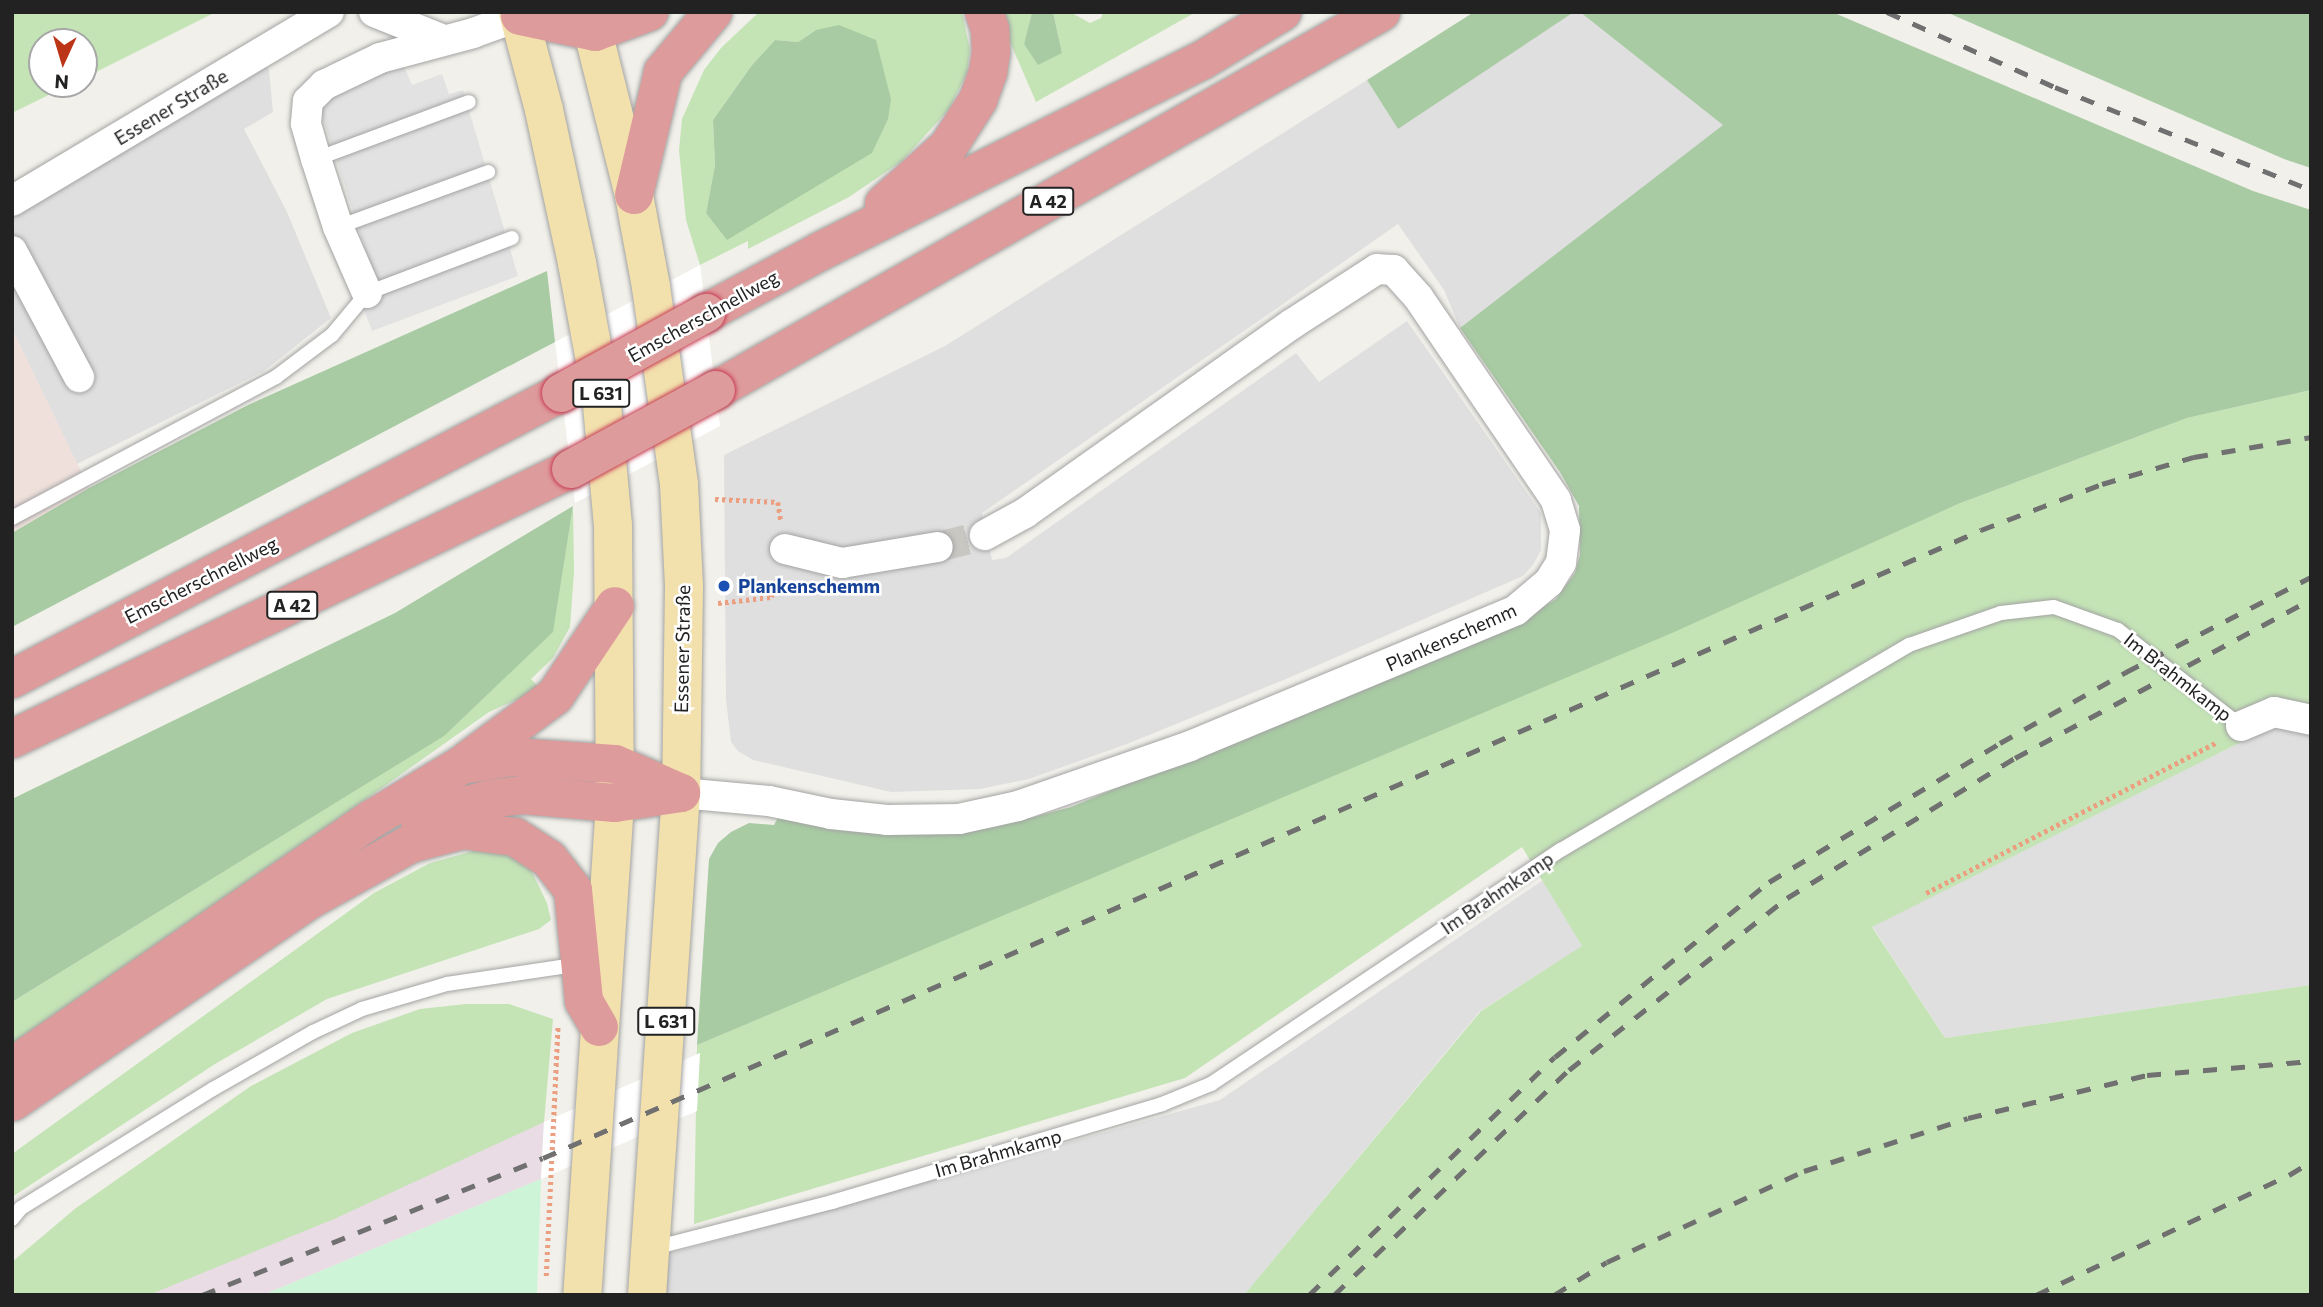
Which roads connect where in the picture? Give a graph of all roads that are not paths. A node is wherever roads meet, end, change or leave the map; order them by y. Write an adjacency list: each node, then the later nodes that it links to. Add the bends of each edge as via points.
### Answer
1 (329, 12): 15 (street, Essener Straße)
2 (374, 12): 10 (street)
3 (649, 12): 9 (highway)
4 (713, 12): 14 (highway, via 663,72)
5 (984, 12): 19 (highway, via 990,29 988,72 964,125 948,147 897,194)
6 (1282, 12): 19 (highway, Emscherschnellweg, via 1201,61)
7 (1381, 12): 30 (highway, A 42, bridge, via 571,469)
8 (522, 14): 9 (highway); 10 (street, via 474,33); 26 (main road, L 631, via 561,183 601,394)
9 (592, 22): 14 (main road, Essener Straße / L 631)
10 (441, 39): 12 (street, via 380,58 324,85 308,101 306,123)
11 (469, 102): 12 (lane)
12 (316, 159): 16 (street)
13 (488, 172): 16 (lane)
14 (634, 194): 33 (main road, Essener Straße / L 631, via 679,484 684,586)
15 (12, 201)
16 (338, 227): 20 (street)
17 (512, 238): 20 (lane)
18 (12, 251): 21 (street)
19 (821, 251): 27 (highway, Emscherschnellweg, bridge, via 561,393)
20 (367, 293): 22 (lane, via 332,335 276,377)
21 (79, 377)
22 (12, 518)
23 (985, 535): 33 (street, Plankenschemm, via 1025,513 1377,269 1394,270 1418,297 1556,500 1564,530 1561,563 1549,582 1516,610 1190,746 1018,806 959,819 887,820 769,801)
24 (938, 547): 25 (street, via 842,563)
25 (785, 549)
26 (615, 606): 31 (main road, L 631); 32 (highway, via 555,696)
27 (12, 679)
28 (2311, 720): 29 (street, Im Brahmkamp, via 2274,712)
29 (2241, 726): 41 (lane, Im Brahmkamp, via 2118,630 2054,607 2000,614 1909,645 1561,850 1211,1084 1162,1104 832,1202)
30 (12, 739)
31 (615, 764): 32 (highway, via 512,757); 33 (highway); 34 (main road, L 631)
32 (462, 765): 38 (highway, via 372,818)
33 (681, 793): 34 (highway); 41 (main road, Essener Straße / L 631)
34 (615, 803): 35 (highway, via 523,795 420,817 365,851); 37 (main road, L 631)
35 (311, 899): 36 (highway, via 410,844 463,830 515,836 549,859 573,890); 39 (highway)
36 (581, 968): 37 (highway, via 584,1001); 40 (lane, via 447,984 362,1009 213,1089 21,1208)
37 (599, 1027): 42 (main road, L 631)
38 (12, 1068)
39 (12, 1102)
40 (12, 1219)
41 (649, 1250): 43 (main road, Essener Straße / L 631)
42 (582, 1295)
43 (647, 1295)

